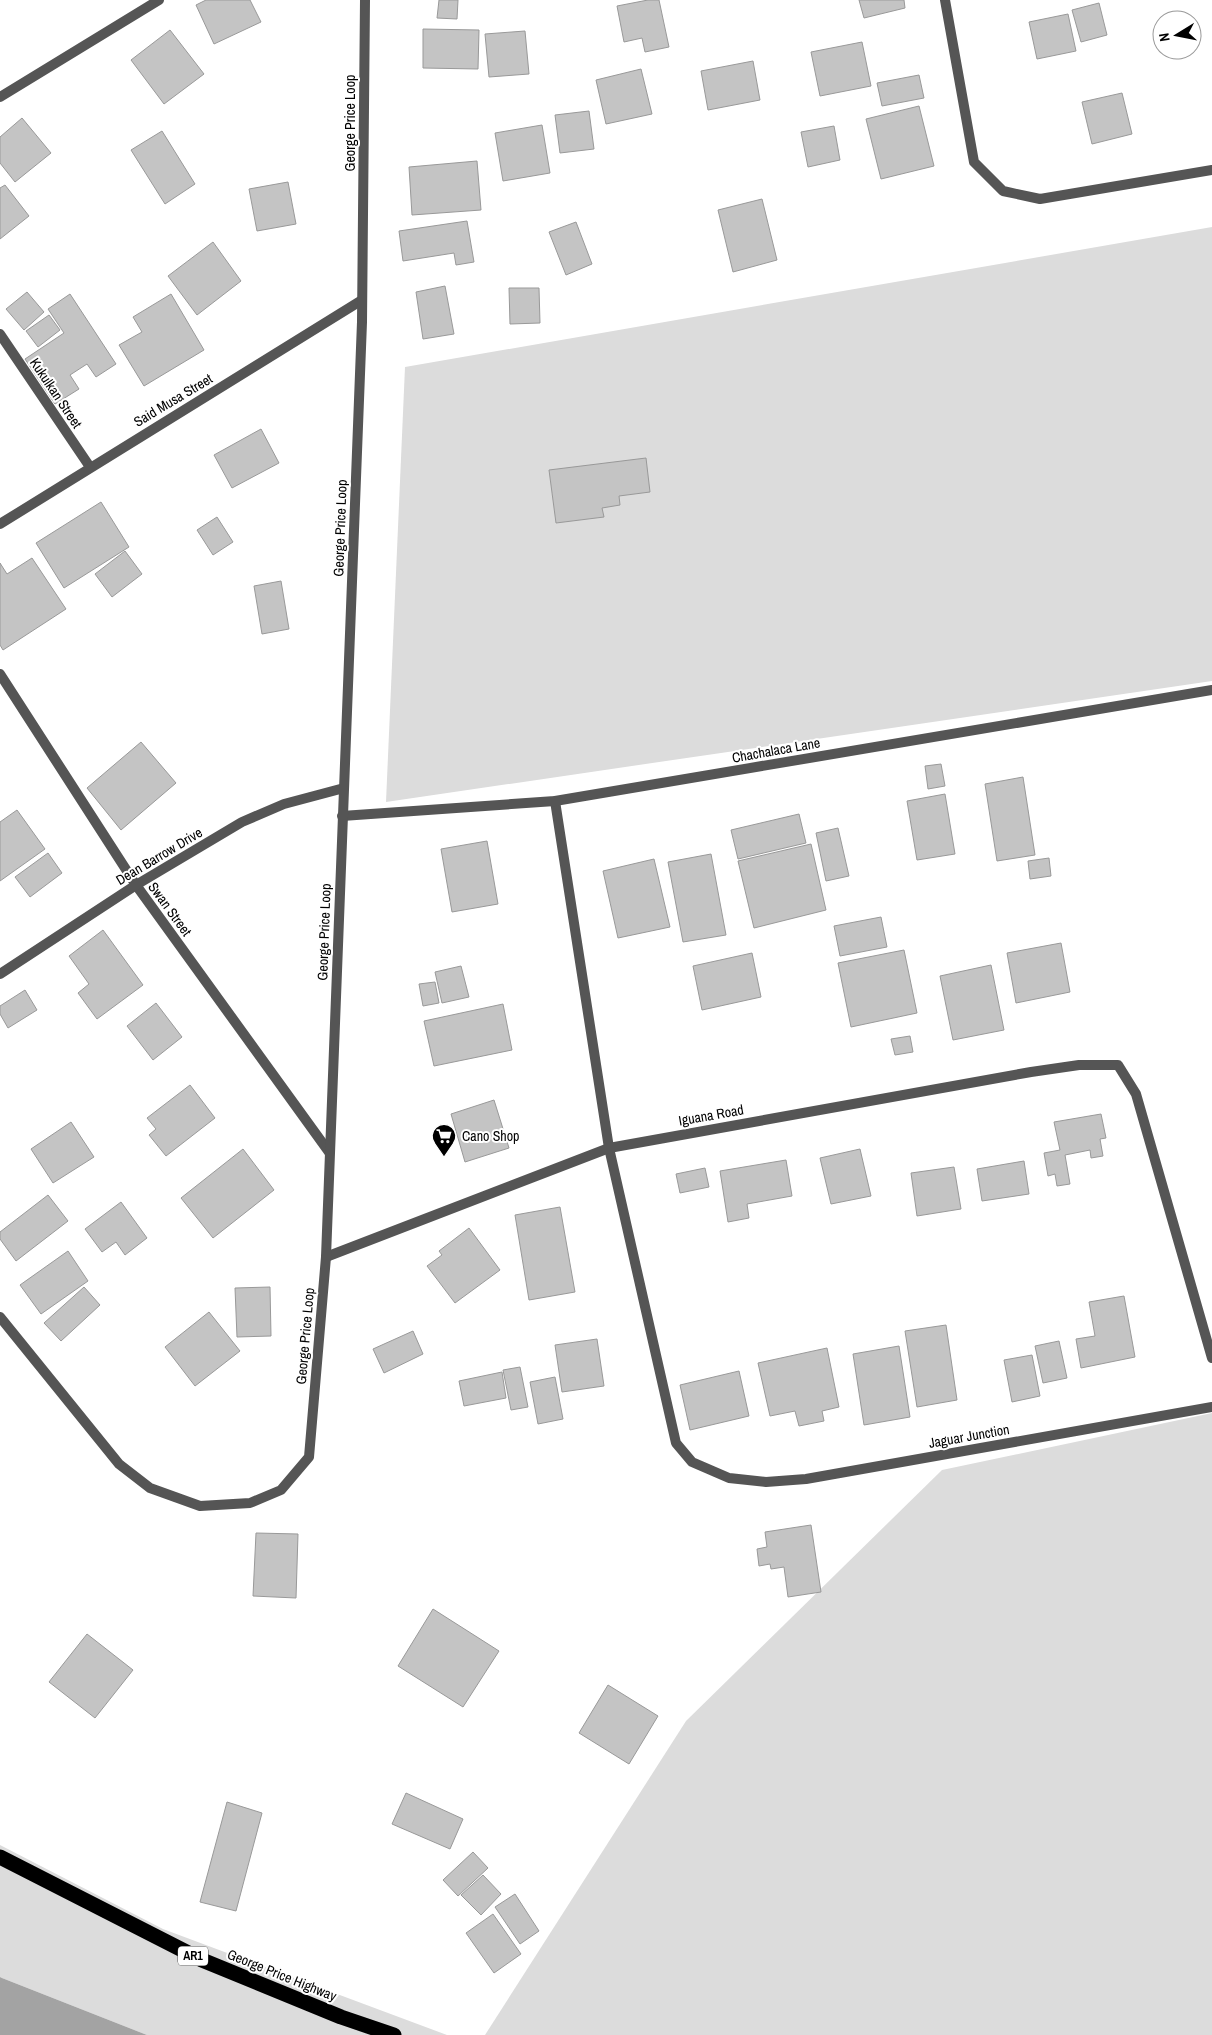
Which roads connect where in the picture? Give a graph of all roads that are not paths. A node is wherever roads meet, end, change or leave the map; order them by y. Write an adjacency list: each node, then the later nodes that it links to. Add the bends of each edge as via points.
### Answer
1 (159, 0): 4 (street)
2 (364, 0): 6 (street, George Price Loop)
3 (945, 0): 5 (street, via 974,162 1003,191 1040,199)
4 (0, 97)
5 (1212, 170)
6 (362, 300): 8 (street, Said Musa Street); 12 (street, George Price Loop)
7 (0, 334): 8 (street, Kukulkan Street)
8 (90, 467): 9 (street, Said Musa Street)
9 (0, 524)
10 (0, 674): 15 (street, Swan Street)
11 (1212, 690): 13 (street, Chachalaca Lane)
12 (344, 788): 14 (street, George Price Loop); 15 (street, Dean Barrow Drive, via 284,804 242,822)
13 (555, 801): 14 (street, Chachalaca Lane); 17 (street, Jaguar Junction)
14 (342, 816): 18 (street, George Price Loop)
15 (136, 885): 16 (street, Dean Barrow Drive); 18 (street, Swan Street)
16 (0, 974)
17 (608, 1148): 19 (street, Iguana Road); 21 (street, Iguana Road, via 1032,1072 1079,1065 1118,1065 1136,1094); 22 (street, Jaguar Junction, via 676,1444 692,1462 730,1478 766,1482 806,1479)
18 (329, 1152): 19 (street, George Price Loop)
19 (326, 1257): 20 (street, George Price Loop, via 309,1457 281,1490 250,1503 200,1506 150,1488 119,1464)
20 (0, 1317)
21 (1212, 1358)
22 (1212, 1407)
23 (0, 1857): 24 (highway, George Price Highway / AR1, via 202,1960)
24 (394, 2035)

